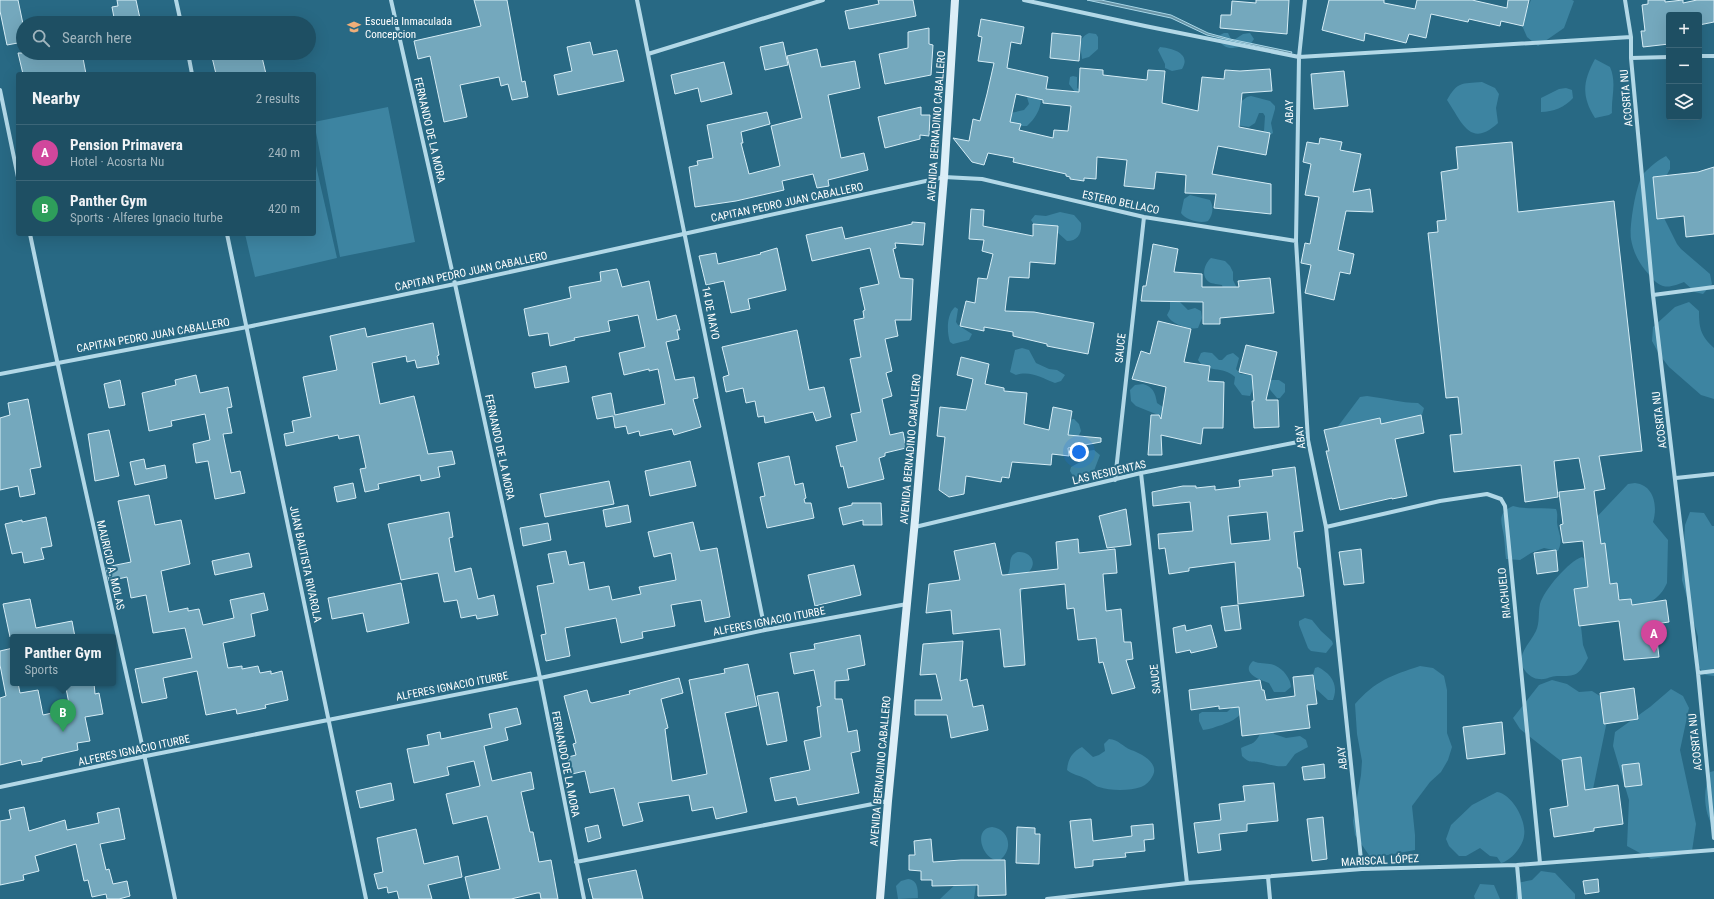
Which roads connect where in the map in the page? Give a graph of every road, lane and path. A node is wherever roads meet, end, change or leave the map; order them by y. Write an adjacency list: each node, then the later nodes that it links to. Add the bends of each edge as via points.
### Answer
1 (176, 0): 9 (street)
2 (392, 0): 27 (street, FERNANDO DE LA MORA)
3 (637, 0): 11 (street, 14 DE MAYO)
4 (823, 0): 11 (street)
5 (955, 0): 21 (street, AVENIDA BERNADINO CABALLERO)
6 (1024, 0): 14 (street)
7 (1305, 0): 14 (street, ABAY)
8 (1626, 0): 10 (street, ACOSRTA NU)
9 (179, 16)
10 (1631, 37): 14 (street); 16 (street, ACOSRTA NU)
11 (648, 54): 23 (street, 14 DE MAYO)
12 (1702, 56): 13 (street)
13 (1714, 56)
14 (1299, 57): 26 (street, ABAY)
15 (1666, 57): 16 (street)
16 (1631, 58): 29 (street, ACOSRTA NU)
17 (189, 60): 18 (street)
18 (192, 72)
19 (0, 90): 20 (street)
20 (16, 167)
21 (944, 177): 22 (street, ESTERO BELLACO, via 982,179); 23 (street, CAPITAN PEDRO JUAN CABALLERO); 38 (street, AVENIDA BERNADINO CABALLERO)
22 (1144, 217): 26 (street, ESTERO BELLACO); 37 (street, SAUCE)
23 (686, 233): 27 (street, CAPITAN PEDRO JUAN CABALLERO); 41 (street, 14 DE MAYO)
24 (30, 236): 31 (street, MAURICIO A. MOLAS)
25 (227, 236): 30 (street, JUAN BAUTISTA RIVAROLA)
26 (1296, 241): 33 (street, ABAY)
27 (455, 284): 30 (street, CAPITAN PEDRO JUAN CABALLERO); 44 (street, FERNANDO DE LA MORA)
28 (1714, 287): 29 (street)
29 (1653, 295): 36 (street, ACOSRTA NU)
30 (247, 327): 31 (street, CAPITAN PEDRO JUAN CABALLERO); 45 (street, JUAN BAUTISTA RIVAROLA)
31 (56, 362): 32 (street, CAPITAN PEDRO JUAN CABALLERO); 46 (street, MAURICIO A. MOLAS)
32 (0, 374)
33 (1308, 440): 34 (street, LAS RESIDENTAS); 39 (street, ABAY)
34 (1141, 473): 37 (street, LAS RESIDENTAS); 56 (street, SAUCE)
35 (1714, 474): 36 (street)
36 (1676, 478): 43 (street, ACOSRTA NU)
37 (1115, 480): 38 (street, LAS RESIDENTAS)
38 (914, 527): 40 (street, AVENIDA BERNADINO CABALLERO)
39 (1326, 527): 52 (street, RIACHUELO, via 1440,501 1487,494 1501,499 1505,506); 54 (street, ABAY)
40 (907, 604): 41 (street, ALFERES IGNACIO ITURBE); 48 (street, AVENIDA BERNADINO CABALLERO)
41 (765, 630): 44 (street, ALFERES IGNACIO ITURBE)
42 (1714, 671): 43 (street)
43 (1698, 673): 49 (street, ACOSRTA NU)
44 (540, 678): 45 (street, ALFERES IGNACIO ITURBE); 51 (street, FERNANDO DE LA MORA)
45 (330, 720): 46 (street, ALFERES IGNACIO ITURBE); 58 (street, JUAN BAUTISTA RIVAROLA)
46 (146, 756): 47 (street, ALFERES IGNACIO ITURBE); 57 (street, MAURICIO A. MOLAS)
47 (0, 787)
48 (888, 801): 51 (street); 60 (street, AVENIDA BERNADINO CABALLERO)
49 (1714, 838)
50 (1714, 850): 52 (street, MARISCAL LÓPEZ)
51 (576, 862): 59 (street, FERNANDO DE LA MORA)
52 (1540, 863): 53 (street, MARISCAL LÓPEZ)
53 (1517, 864): 54 (street, MARISCAL LÓPEZ); 63 (street)
54 (1362, 869): 55 (street, MARISCAL LÓPEZ)
55 (1268, 878): 56 (street, MARISCAL LÓPEZ); 62 (street)
56 (1187, 883): 61 (street, MARISCAL LÓPEZ)
57 (175, 899)
58 (366, 899)
59 (584, 899)
60 (880, 899)
61 (1047, 899)
62 (1270, 899)
63 (1520, 899)

